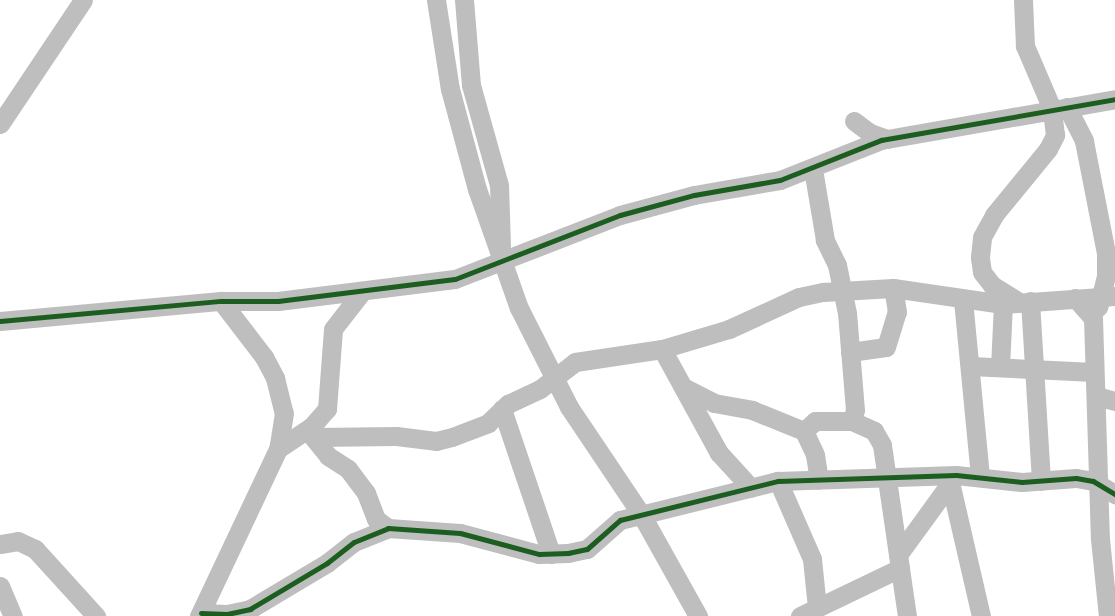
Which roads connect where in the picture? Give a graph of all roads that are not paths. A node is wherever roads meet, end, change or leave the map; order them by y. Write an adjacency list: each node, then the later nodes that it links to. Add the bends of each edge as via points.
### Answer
1 (436, 0): 11 (street, via 450,89)
2 (464, 0): 11 (street, via 471,85 500,195)
3 (1024, 0): 6 (street, via 1025,46)
4 (79, 1): 8 (street)
5 (1115, 99): 6 (street)
6 (1059, 108): 9 (street); 15 (street, via 1078,124 1092,171 1106,253); 19 (street, via 1055,135 1048,149 994,215 982,237 982,272 992,285)
7 (854, 121): 9 (street, via 870,133)
8 (0, 124)
9 (887, 139): 10 (street)
10 (813, 169): 11 (street, via 754,186 650,206); 13 (street, via 825,240 837,265)
11 (501, 262): 14 (street, via 454,279); 28 (street, via 519,308)
12 (893, 288): 13 (street); 17 (street); 23 (street, via 897,312 886,347)
13 (841, 290): 22 (street, via 798,297 729,329); 23 (street)
14 (361, 293): 18 (street, via 278,301); 35 (street, via 333,329 331,395 327,409)
15 (1108, 297): 16 (street); 20 (street)
16 (1075, 298): 19 (street); 20 (street)
17 (963, 300): 19 (street); 24 (street)
18 (221, 301): 21 (street); 36 (street, via 264,357 274,378 284,413)
19 (1017, 302): 25 (street); 26 (street)
20 (1093, 318): 27 (street)
21 (0, 321)
22 (662, 349): 28 (street, via 575,362); 29 (street)
23 (850, 352): 33 (street, via 855,410)
24 (970, 366): 25 (street); 37 (street)
25 (1000, 367): 26 (street)
26 (1036, 369): 27 (street); 42 (street)
27 (1094, 372): 30 (street)
28 (556, 377): 32 (street); 46 (street, via 569,407)
29 (685, 388): 34 (street, via 714,403 759,412); 44 (street, via 724,461)
30 (1096, 396): 31 (street); 43 (street)
31 (1115, 401)
32 (502, 409): 35 (street, via 488,423 436,441); 50 (street)
33 (852, 421): 34 (street, via 815,421); 38 (street, via 879,437)
34 (804, 431): 40 (street, via 815,455)
35 (311, 433): 36 (street); 48 (street, via 328,456 348,469 366,493 376,518)
36 (278, 448): 54 (street)
37 (980, 477): 39 (street); 42 (street)
38 (887, 479): 39 (street); 40 (street); 47 (street)
39 (953, 479): 45 (street); 60 (street)
40 (819, 480): 41 (street)
41 (778, 481): 44 (street); 53 (street, via 812,558)
42 (1041, 481): 43 (street, via 1086,479)
43 (1107, 483): 61 (street, via 1102,571)
44 (751, 488): 46 (street, via 690,506)
45 (929, 511): 47 (street); 51 (street)
46 (640, 514): 50 (street, via 620,520 587,549); 57 (street)
47 (894, 520): 51 (street)
48 (388, 528): 50 (street, via 460,534 514,550); 54 (street, via 354,542 327,563 250,609)
49 (0, 544): 56 (street, via 18,541 35,549)
50 (551, 554)
51 (899, 562): 53 (street); 59 (street)
52 (0, 586): 55 (street)
53 (817, 607): 58 (street)
54 (200, 615)
55 (13, 616)
56 (96, 616)
57 (698, 616)
58 (800, 616)
59 (907, 616)
60 (980, 616)
61 (1108, 616)

